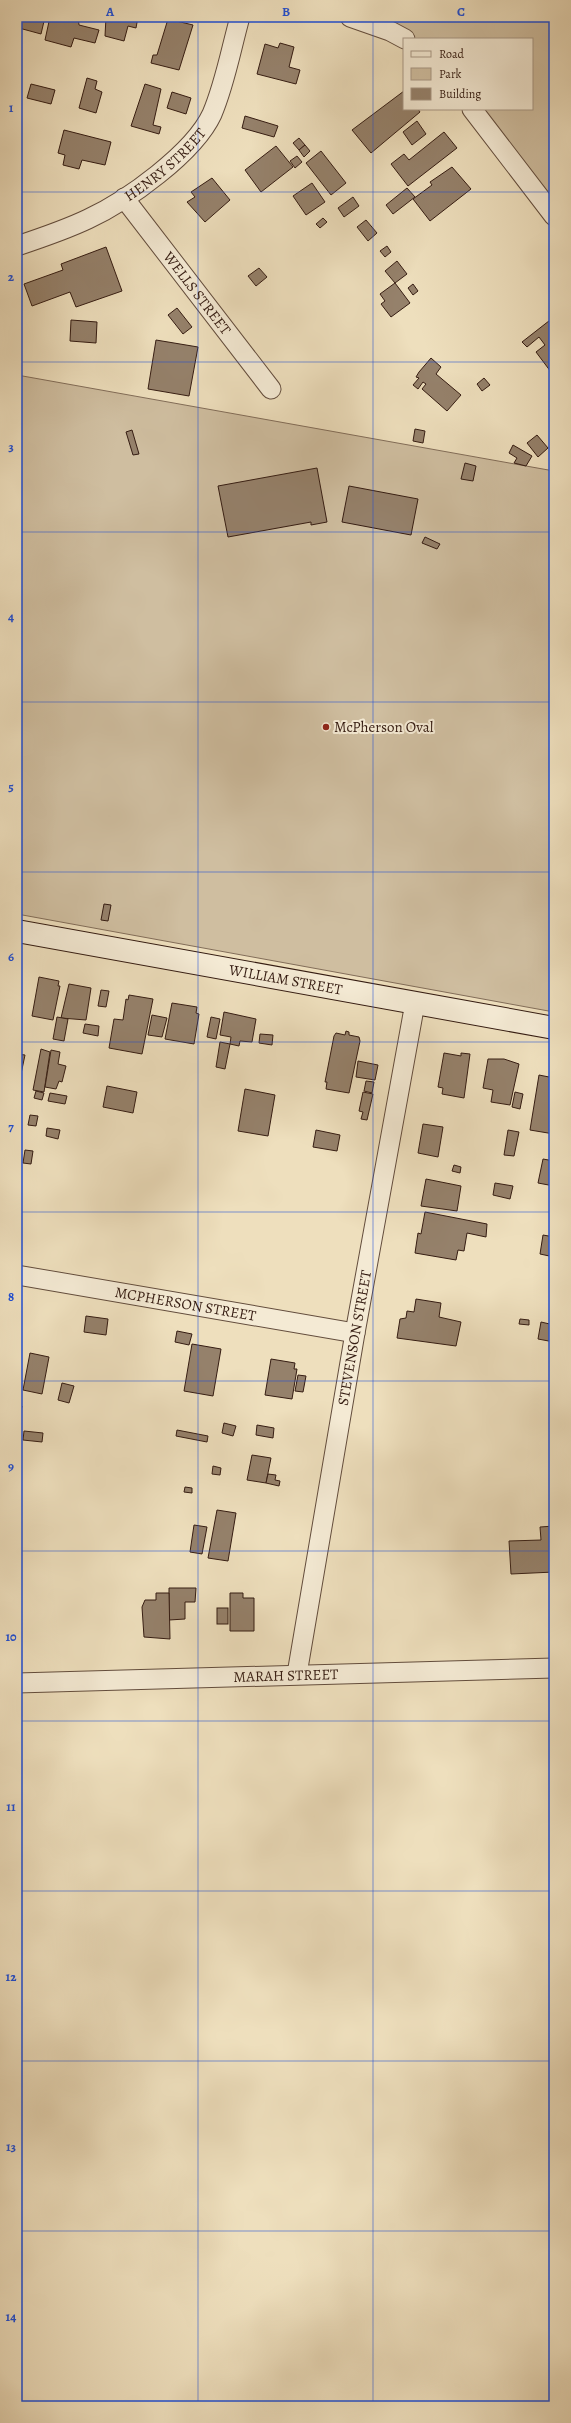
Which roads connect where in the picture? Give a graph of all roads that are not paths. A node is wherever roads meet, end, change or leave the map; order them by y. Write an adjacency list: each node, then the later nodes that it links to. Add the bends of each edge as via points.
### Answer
1 (240, 17): 5 (street, HENRY STREET, via 212,114 200,133 166,168)
2 (350, 17): 3 (street)
3 (403, 38)
4 (473, 110): 6 (street)
5 (124, 198): 7 (street, HENRY STREET, via 90,219); 8 (street, WELLS STREET)
6 (554, 216)
7 (17, 246)
8 (271, 389)
9 (17, 931): 10 (street, WILLIAM STREET)
10 (415, 1003): 11 (street, WILLIAM STREET); 13 (street, STEVENSON STREET)
11 (554, 1028)
12 (17, 1275): 13 (street, MCPHERSON STREET)
13 (355, 1333): 15 (street, STEVENSON STREET)
14 (554, 1668): 15 (street, MARAH STREET)
15 (297, 1674): 16 (street, MARAH STREET)
16 (17, 1683)

